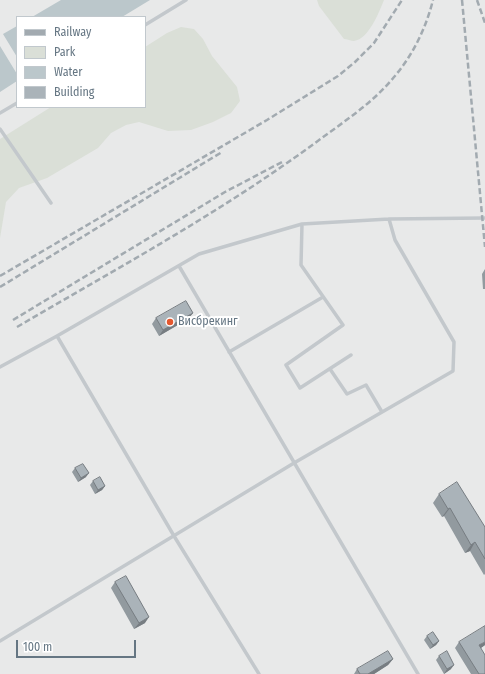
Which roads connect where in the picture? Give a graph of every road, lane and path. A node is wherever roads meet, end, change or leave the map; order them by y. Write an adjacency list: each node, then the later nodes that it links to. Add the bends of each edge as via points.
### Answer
1 (186, 0): 2 (lane)
2 (146, 24)
3 (16, 104): 4 (lane)
4 (0, 113)
5 (0, 129): 6 (lane)
6 (51, 203)
7 (485, 218): 8 (lane)
8 (389, 219): 9 (lane); 17 (lane, via 395,240 454,342 453,370)
9 (302, 224): 10 (lane, via 199,254); 11 (lane, via 301,265)
10 (179, 266): 12 (lane); 13 (lane)
11 (323, 296): 13 (lane); 16 (lane, via 343,325 286,365 300,388)
12 (57, 336): 15 (lane); 19 (lane)
13 (229, 352): 18 (lane)
14 (352, 355): 16 (lane)
15 (0, 367)
16 (330, 369): 17 (lane, via 347,394 366,385)
17 (382, 412): 18 (lane)
18 (294, 463): 19 (lane); 22 (lane)
19 (174, 536): 20 (lane); 21 (lane)
20 (0, 641)
21 (259, 674)
22 (418, 674)

